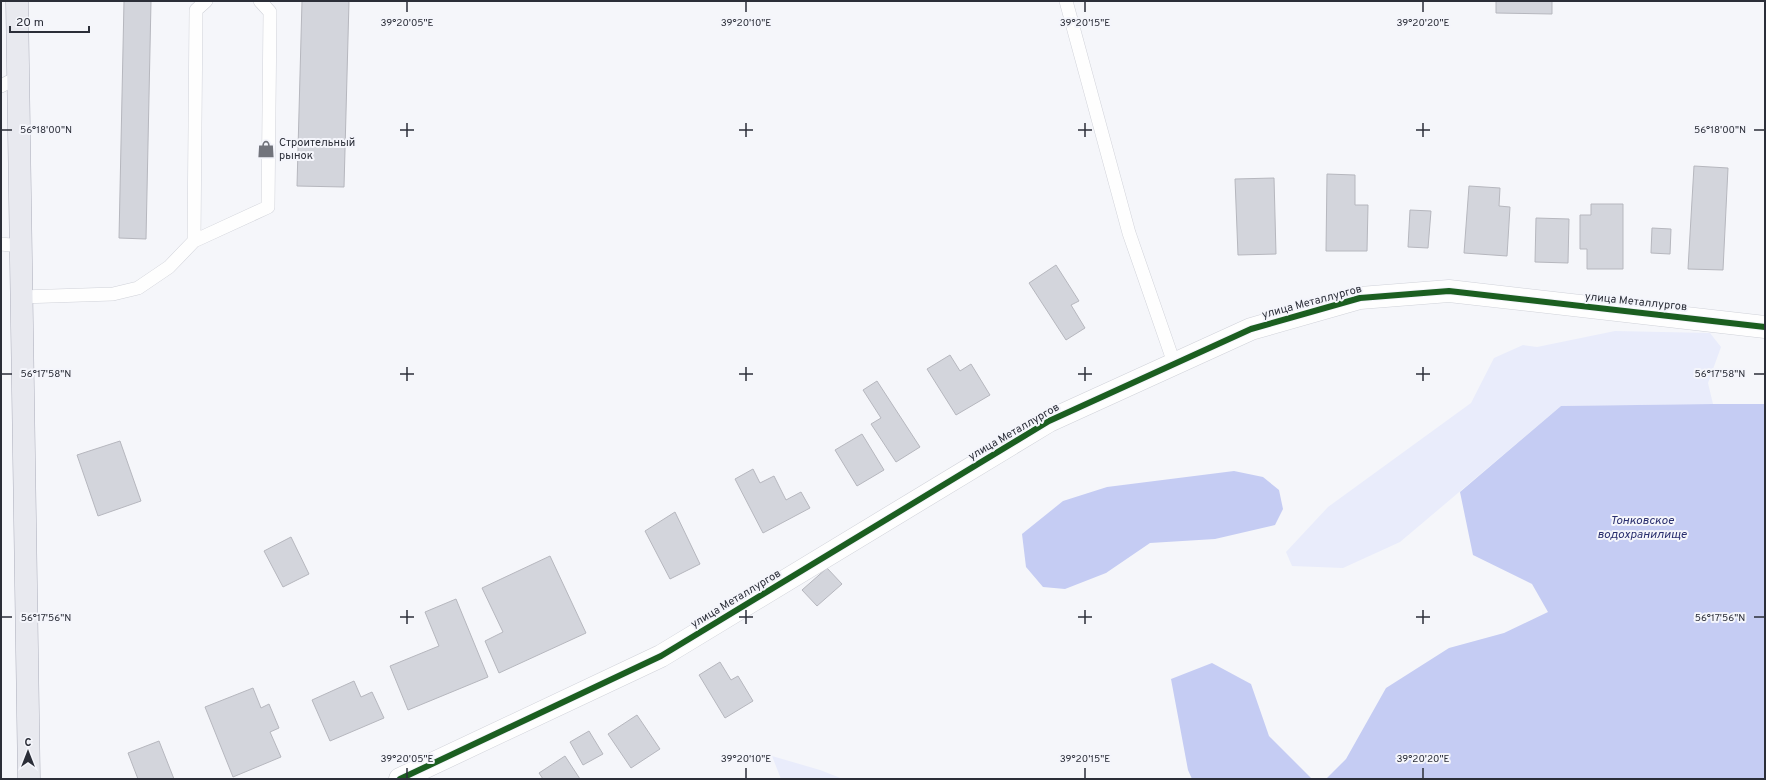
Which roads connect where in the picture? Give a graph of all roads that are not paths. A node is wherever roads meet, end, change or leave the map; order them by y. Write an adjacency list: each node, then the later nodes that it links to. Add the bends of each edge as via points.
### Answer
1 (16, 1): 5 (main road)
2 (206, 1): 6 (lane, via 196,10)
3 (260, 1): 6 (lane, via 270,12 268,207)
4 (1066, 1): 10 (lane, via 1129,233)
5 (9, 82): 7 (main road)
6 (194, 241): 8 (lane, via 170,267 138,288 113,294)
7 (11, 245): 8 (main road)
8 (21, 298): 11 (main road)
9 (1765, 327): 10 (street, улица Металлургов, via 1449,291 1360,298 1250,329)
10 (1174, 363): 12 (street, улица Металлургов, via 1049,421 661,656)
11 (29, 779)
12 (400, 779)

